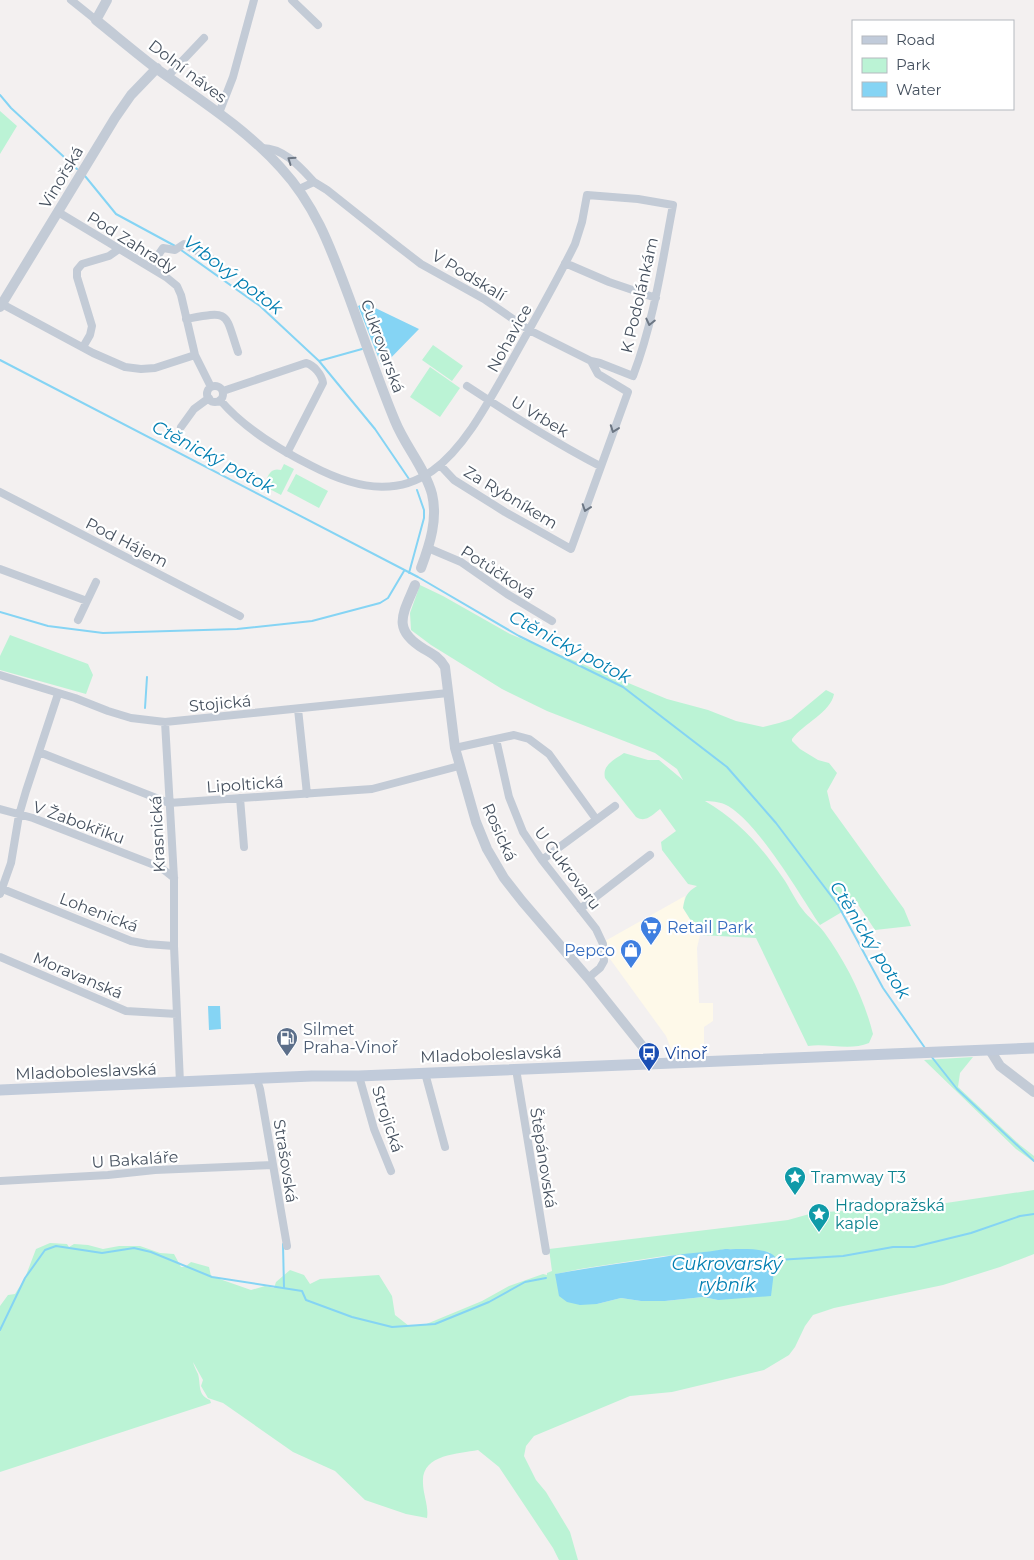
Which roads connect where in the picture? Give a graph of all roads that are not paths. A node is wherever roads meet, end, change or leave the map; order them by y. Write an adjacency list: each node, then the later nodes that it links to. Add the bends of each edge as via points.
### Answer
1 (71, 0): 5 (street)
2 (106, 0): 5 (street)
3 (254, 0): 10 (street, via 233,77)
4 (292, 0): 6 (street)
5 (96, 20): 8 (street, Dolní náves)
6 (318, 24)
7 (204, 38): 9 (street)
8 (157, 68): 9 (street, Dolní náves); 15 (street, Vinořská, via 123,105)
9 (168, 76): 10 (street, Dolní náves)
10 (219, 114): 11 (street, Dolní náves)
11 (262, 148): 12 (street, V Podskalí, one-way to 11, via 290,158 270,148); 13 (street, Cukrovarská)
12 (314, 182): 13 (street); 23 (street, V Podskalí, via 421,264 484,299)
13 (299, 189): 38 (street, Cukrovarská, via 330,246 401,436)
14 (673, 205): 18 (street, Nohavice, via 586,195 582,222); 20 (street, K Podolánkám)
15 (58, 212): 16 (street, Pod Zahrady); 21 (street, Vinořská)
16 (119, 249): 19 (street, Pod Zahrady); 24 (street, via 109,256 82,264 77,270 92,326)
17 (212, 260): 19 (street, via 184,244 179,248 163,248)
18 (565, 263): 20 (street); 23 (street, Nohavice)
19 (150, 267): 22 (street, Pod Zahrady, via 177,286)
20 (656, 298): 27 (street, K Podolánkám, one-way to 27, via 633,376)
21 (1, 305): 24 (street)
22 (186, 319): 25 (street, via 216,313 224,315); 26 (street, Pod Zahrady)
23 (529, 330): 27 (street, V Podskalí); 33 (street, Nohavice)
24 (83, 347): 26 (street, via 125,367 141,369 155,368)
25 (238, 352)
26 (195, 355): 29 (street, Pod Zahrady)
27 (591, 361): 37 (street, V Podskalí, one-way to 37, via 598,374 628,392)
28 (467, 386): 33 (street, U Vrbek)
29 (211, 387): 30 (street, via 218,386); 31 (street)
30 (223, 391): 32 (street); 35 (street, via 310,364 323,383)
31 (209, 398): 32 (street); 34 (street)
32 (220, 400): 35 (street, via 244,423)
33 (489, 401): 36 (street, Nohavice, via 462,443); 37 (street, U Vrbek)
34 (181, 427)
35 (287, 453): 38 (street, via 328,474 370,486 395,486)
36 (440, 465): 37 (street, Za Rybníkem, one-way to 36, via 571,549 454,480); 38 (street, Nohavice)
37 (600, 466)
38 (424, 476): 40 (street, Cukrovarská, via 434,509 433,532)
39 (0, 492): 46 (street, Pod Hájem)
40 (428, 548): 41 (street, Cukrovarská); 48 (street, Potůčková, via 461,562)
41 (421, 568)
42 (0, 569): 45 (street)
43 (96, 582): 45 (street)
44 (415, 585): 50 (street, Rosická, via 403,614 403,630 410,639 442,662)
45 (87, 601): 47 (street)
46 (240, 616)
47 (78, 620)
48 (552, 621)
49 (0, 674): 51 (street, Stojická)
50 (448, 693): 52 (street, Stojická); 55 (street, Rosická)
51 (58, 694): 53 (street, Stojická, via 131,718); 56 (street)
52 (298, 709): 53 (street, Stojická); 58 (street)
53 (165, 722): 60 (street, Krasnická)
54 (496, 739): 55 (street); 64 (street, via 523,737 538,745 549,754); 67 (street, U Cukrovaru, via 509,797 523,832)
55 (455, 748): 57 (street, Rosická)
56 (39, 752): 60 (street, Lipoltická); 63 (street)
57 (459, 766): 58 (street, Lipoltická, via 372,789); 73 (street, Rosická, via 476,822 504,878)
58 (306, 794): 59 (street, Lipoltická)
59 (240, 798): 60 (street, Lipoltická); 65 (street)
60 (169, 803): 68 (street, Krasnická)
61 (615, 806): 64 (street)
62 (0, 808): 63 (street, V Žabokřiku)
63 (19, 816): 68 (street, V Žabokřiku, via 33,818 156,866); 69 (street, via 11,863)
64 (596, 819): 67 (street)
65 (244, 846)
66 (650, 855): 70 (street)
67 (542, 860): 70 (street, U Cukrovaru)
68 (174, 878): 71 (street, Krasnická)
69 (1, 890): 71 (street, Lohenická, via 131,941)
70 (580, 909): 73 (street, U Cukrovaru, via 596,928 603,944 604,961)
71 (174, 946): 74 (street)
72 (0, 957): 74 (street, Moravanská, via 126,1011)
73 (588, 978): 77 (street, Rosická)
74 (177, 1014): 82 (street)
75 (1034, 1048): 76 (main road, Mladoboleslavská)
76 (990, 1050): 77 (main road, Mladoboleslavská); 84 (street, via 1000,1066)
77 (653, 1064): 78 (main road, Mladoboleslavská)
78 (516, 1070): 79 (main road, Mladoboleslavská); 90 (street, Štěpánovská)
79 (425, 1073): 80 (main road, Mladoboleslavská); 85 (street)
80 (359, 1076): 81 (main road, Mladoboleslavská); 87 (street, Strojická)
81 (257, 1080): 82 (main road, Mladoboleslavská); 86 (street, Strašovská)
82 (180, 1083): 83 (main road, Mladoboleslavská)
83 (0, 1090)
84 (1034, 1092)
85 (445, 1147)
86 (273, 1165): 88 (street, U Bakaláře); 89 (street, Strašovská)
87 (391, 1171)
88 (0, 1181)
89 (287, 1246)
90 (546, 1251)

